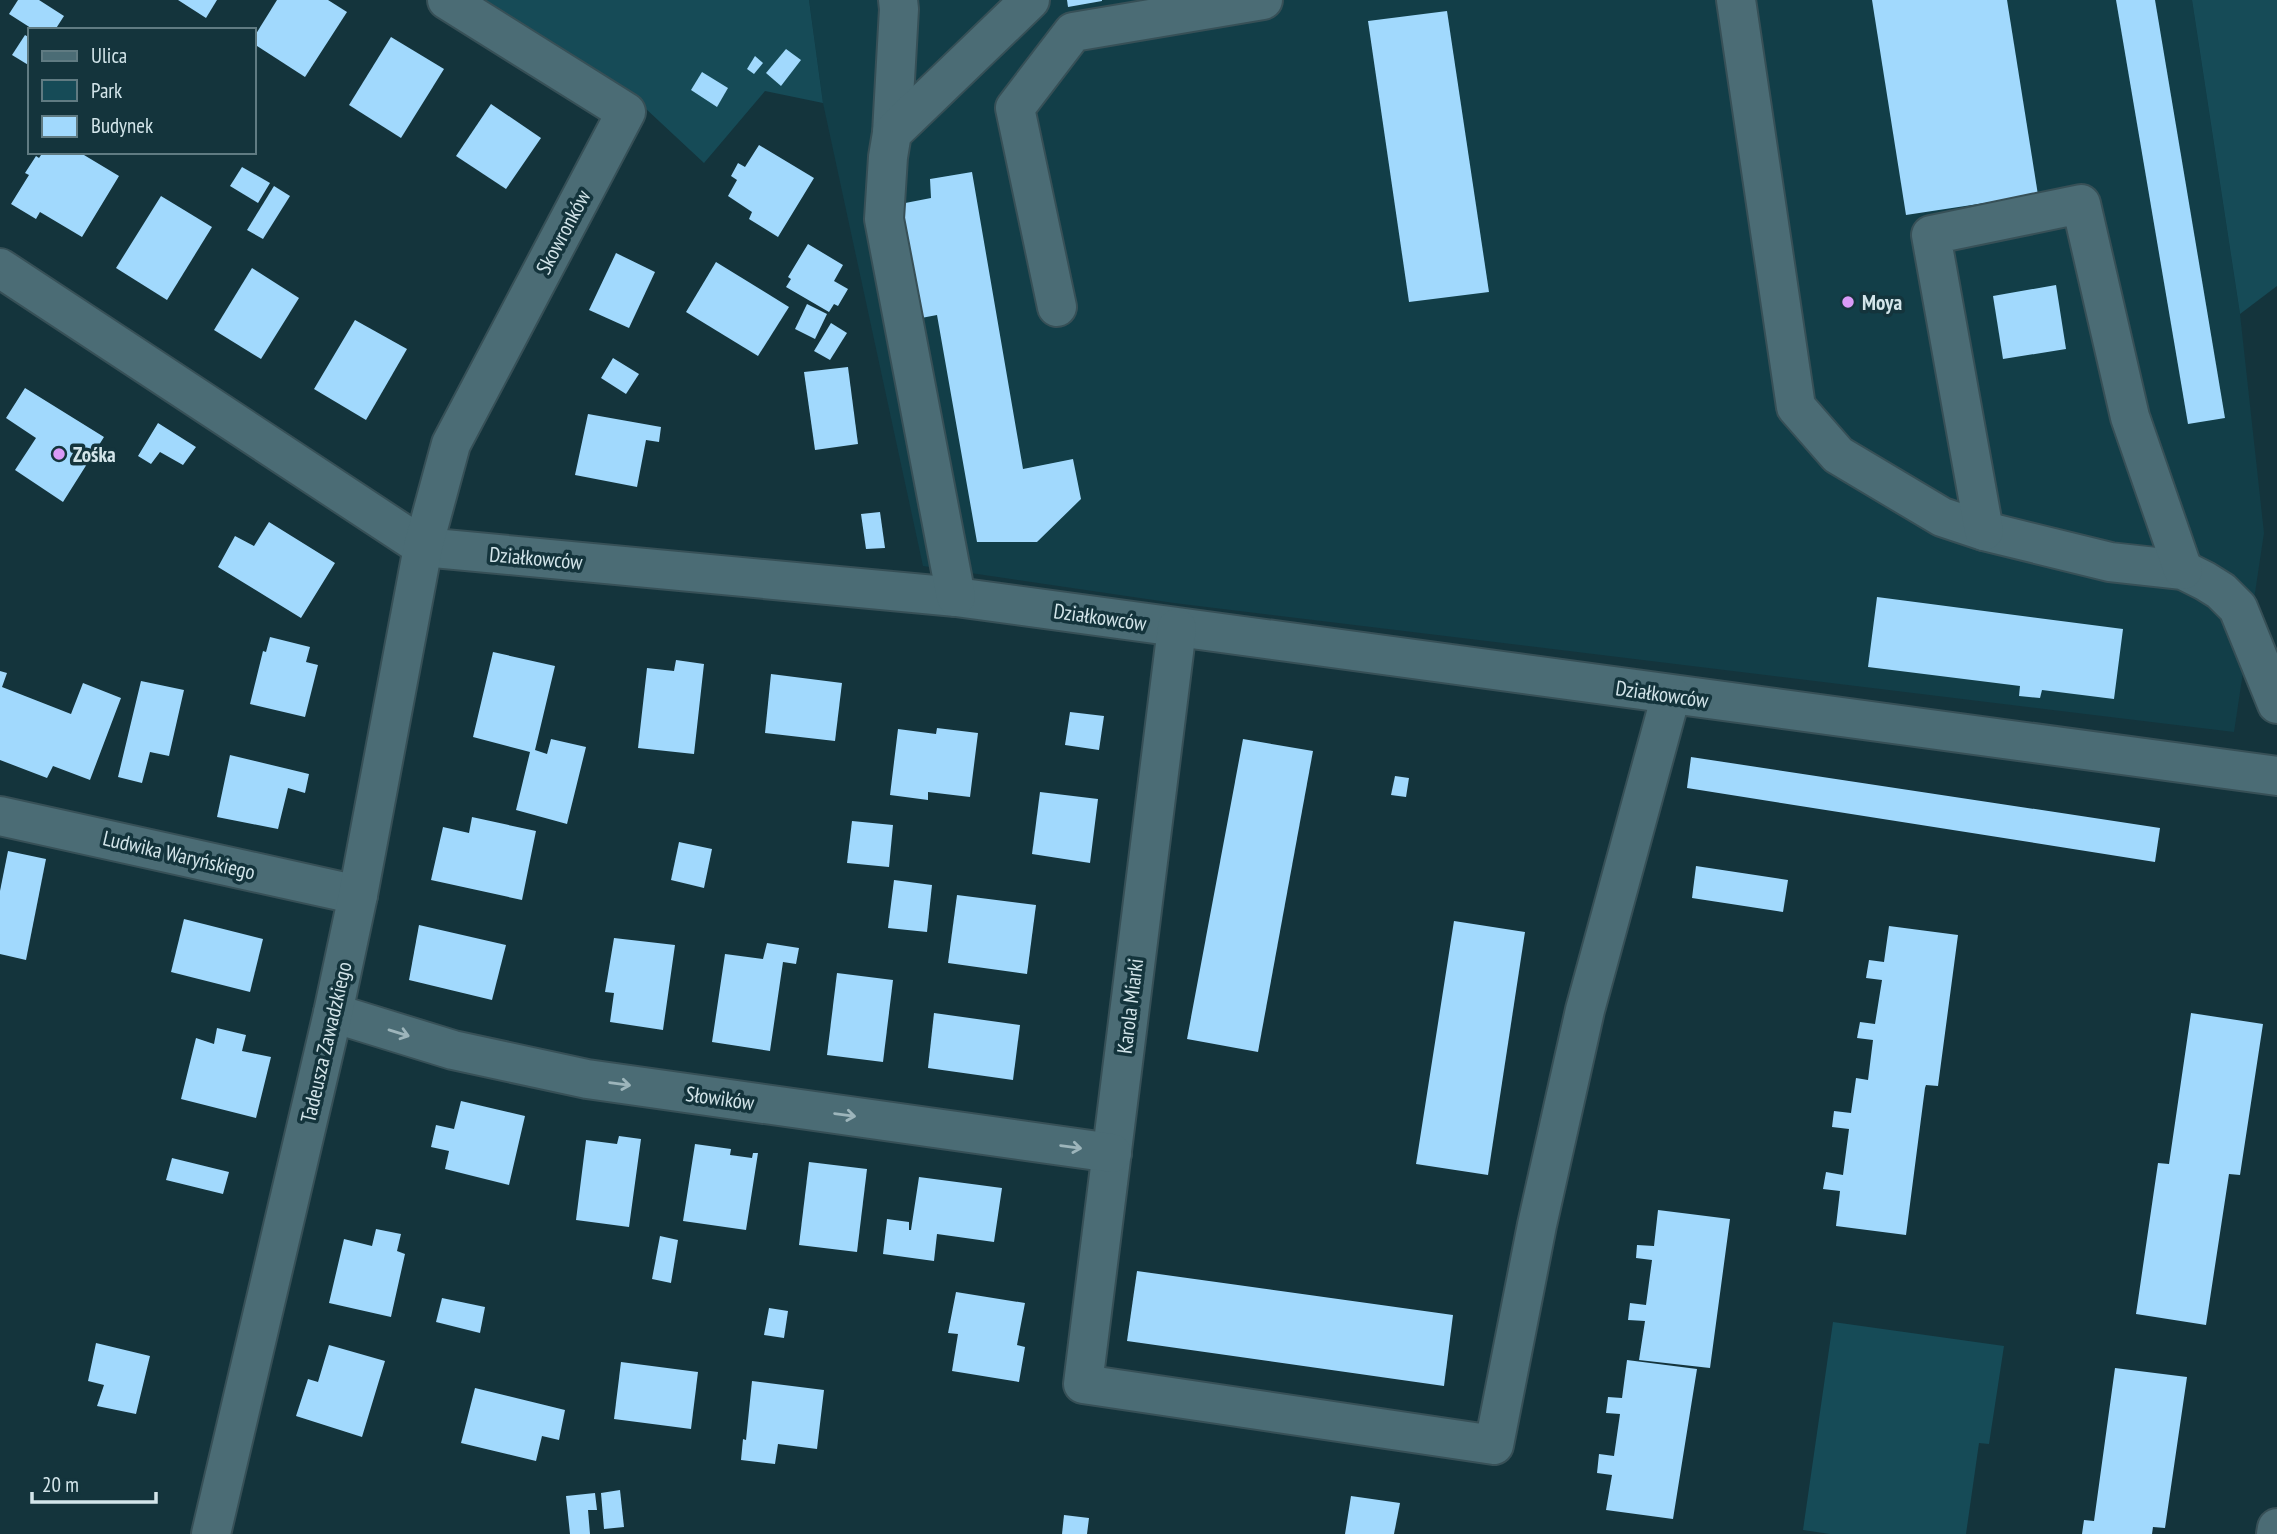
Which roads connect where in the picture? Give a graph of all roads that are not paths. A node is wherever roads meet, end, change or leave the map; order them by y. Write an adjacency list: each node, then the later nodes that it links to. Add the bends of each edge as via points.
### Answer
1 (447, 0): 10 (street, Skowronków, via 626,112 451,444)
2 (898, 0): 6 (street)
3 (1030, 0): 6 (street)
4 (1263, 0): 8 (street, via 1073,33 1015,108)
5 (1736, 0): 9 (street, via 1796,407 1838,455 1941,517)
6 (892, 133): 12 (street, via 884,219)
7 (0, 268): 10 (street, Działkowców)
8 (1057, 307)
9 (1984, 531): 11 (street, via 2110,562); 11 (street, via 1931,235 2081,204 2130,417)
10 (423, 547): 12 (street, Działkowców); 18 (street, Tadeusza Zawadzkiego)
11 (2183, 570): 15 (street, via 2221,591 2238,608)
12 (956, 597): 13 (street, Działkowców)
13 (1177, 628): 14 (street, Działkowców); 20 (street, Karola Miarki)
14 (1671, 695): 16 (street, Działkowców); 20 (street, Karola Miarki, via 1585,1010 1494,1445 1083,1384)
15 (2277, 704)
16 (2277, 776)
17 (0, 816): 18 (street, Ludwika Waryńskiego)
18 (358, 895): 19 (street, Tadeusza Zawadzkiego)
19 (333, 1013): 20 (street, Słowików, one-way to 20, via 453,1050 587,1079); 22 (street, Tadeusza Zawadzkiego)
20 (1112, 1153)
21 (2277, 1528): 23 (street)
22 (211, 1534)
23 (2276, 1534)

